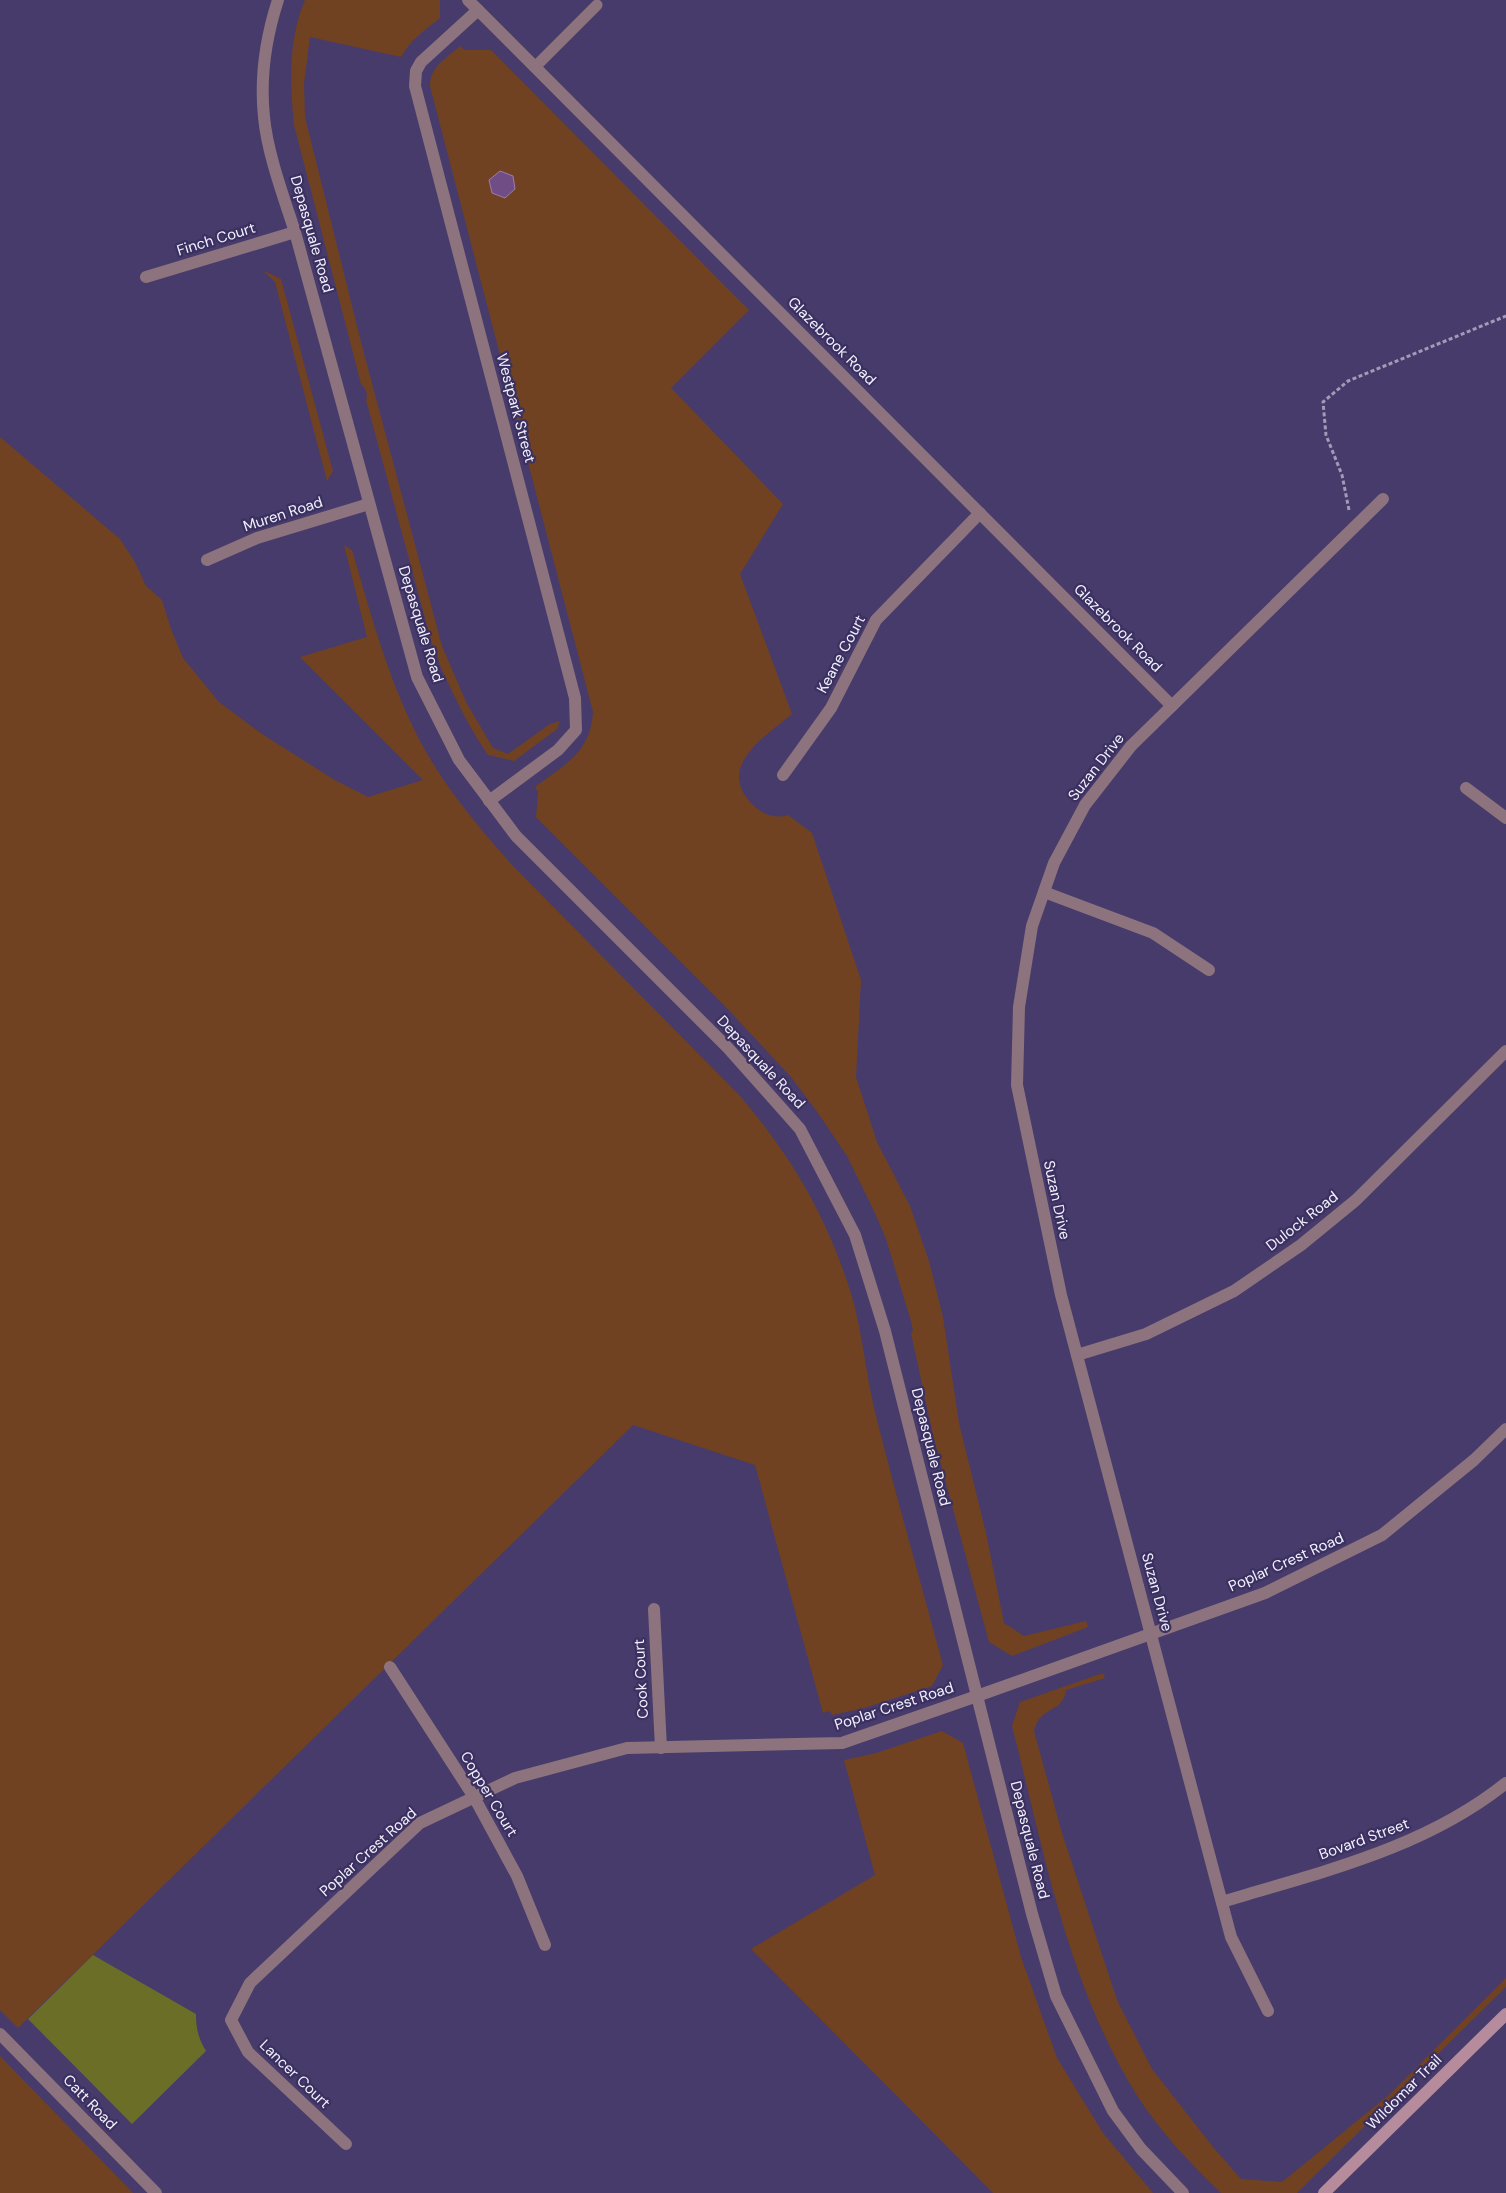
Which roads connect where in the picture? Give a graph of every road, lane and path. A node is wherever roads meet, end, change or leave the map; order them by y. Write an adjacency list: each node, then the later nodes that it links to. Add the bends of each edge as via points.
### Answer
1 (278, 0): 6 (street, Depasquale Road, via 271,22 264,71 264,118)
2 (468, 0): 4 (street, Glazebrook Road)
3 (597, 5): 5 (lane)
4 (478, 10): 5 (street, Glazebrook Road); 17 (street, Westpark Street, via 421,62 414,86 573,688 576,730 558,750)
5 (535, 67): 11 (street, Glazebrook Road)
6 (295, 232): 7 (street, Finch Court); 10 (street, Depasquale Road)
7 (146, 277)
8 (1506, 316): 12 (path, via 1348,381 1323,402 1326,434 1342,475)
9 (1382, 499): 12 (street, Suzan Drive)
10 (369, 504): 13 (street, Muren Road, via 257,538); 17 (street, Depasquale Road, via 416,677 459,760)
11 (980, 513): 14 (street, Glazebrook Road); 15 (street, Keane Court, via 876,620 831,708)
12 (1353, 528): 14 (street, Suzan Drive)
13 (208, 560)
14 (1172, 706): 19 (street, Suzan Drive, via 1131,746 1085,805 1054,862)
15 (783, 775)
16 (1466, 788): 18 (street)
17 (490, 801): 27 (street, Depasquale Road, via 516,836 728,1048 800,1129 855,1235 877,1304)
18 (1506, 818)
19 (1044, 892): 20 (street, via 1153,933); 22 (street, Suzan Drive, via 1032,926 1019,1006 1017,1085 1037,1187)
20 (1208, 970)
21 (1506, 1051): 22 (street, Dulock Road, via 1356,1200 1301,1245 1234,1291 1146,1334)
22 (1077, 1355): 25 (street, Suzan Drive)
23 (1506, 1429): 25 (street, Poplar Crest Road, via 1474,1460 1382,1536 1265,1593)
24 (654, 1609): 28 (street, Cook Court)
25 (1151, 1634): 27 (street, Poplar Crest Road); 31 (street, Suzan Drive)
26 (390, 1667): 30 (street, Copper Court)
27 (977, 1696): 28 (street, Poplar Crest Road, via 842,1743); 39 (street, Depasquale Road, via 1056,1996 1113,2111 1142,2149)
28 (661, 1748): 30 (street, Poplar Crest Road, via 627,1748 515,1778)
29 (1506, 1783): 31 (street, Bovard Street, via 1427,1833 1375,1856)
30 (474, 1797): 32 (street, Copper Court, via 517,1876); 35 (street, Poplar Crest Road, via 420,1822 250,1983)
31 (1222, 1902): 33 (street, Suzan Drive, via 1232,1938)
32 (545, 1945)
33 (1268, 2011)
34 (1506, 2014): 40 (main road, Wildomar Trail)
35 (231, 2020): 37 (street, Lancer Court, via 248,2052)
36 (0, 2034): 38 (street, Catt Road)
37 (346, 2144)
38 (156, 2193)
39 (1184, 2193)
40 (1324, 2193)

